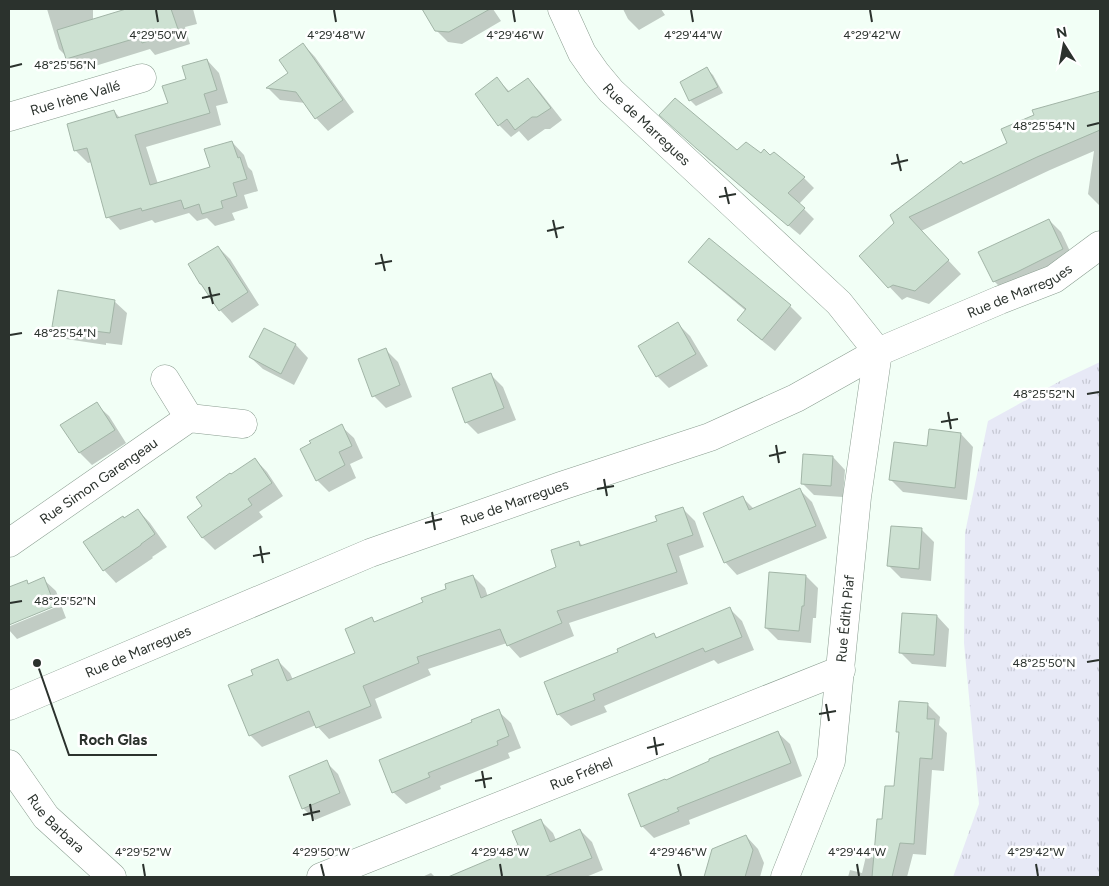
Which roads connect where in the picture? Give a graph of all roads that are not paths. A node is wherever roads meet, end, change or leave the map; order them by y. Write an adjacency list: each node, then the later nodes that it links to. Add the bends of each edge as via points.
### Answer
1 (562, 9): 5 (street, Rue de Marregues, via 582,53 611,90 839,303)
2 (142, 78): 3 (street, Rue Irène Vallé)
3 (9, 117)
4 (1100, 245): 5 (street, Rue de Marregues, via 1054,279)
5 (878, 352): 10 (street, Rue Édith Piaf, via 857,497); 11 (street, Rue de Marregues, via 796,398 710,437 370,553)
6 (165, 378): 7 (street)
7 (189, 418): 8 (street); 9 (street, Rue Simon Garengeau)
8 (244, 424)
9 (9, 543)
10 (841, 670): 14 (street, Rue Fréhel); 15 (street, Rue Édith Piaf, via 831,761)
11 (9, 706)
12 (9, 764): 13 (street, Rue Barbara, via 46,817)
13 (112, 877)
14 (320, 877)
15 (785, 877)

